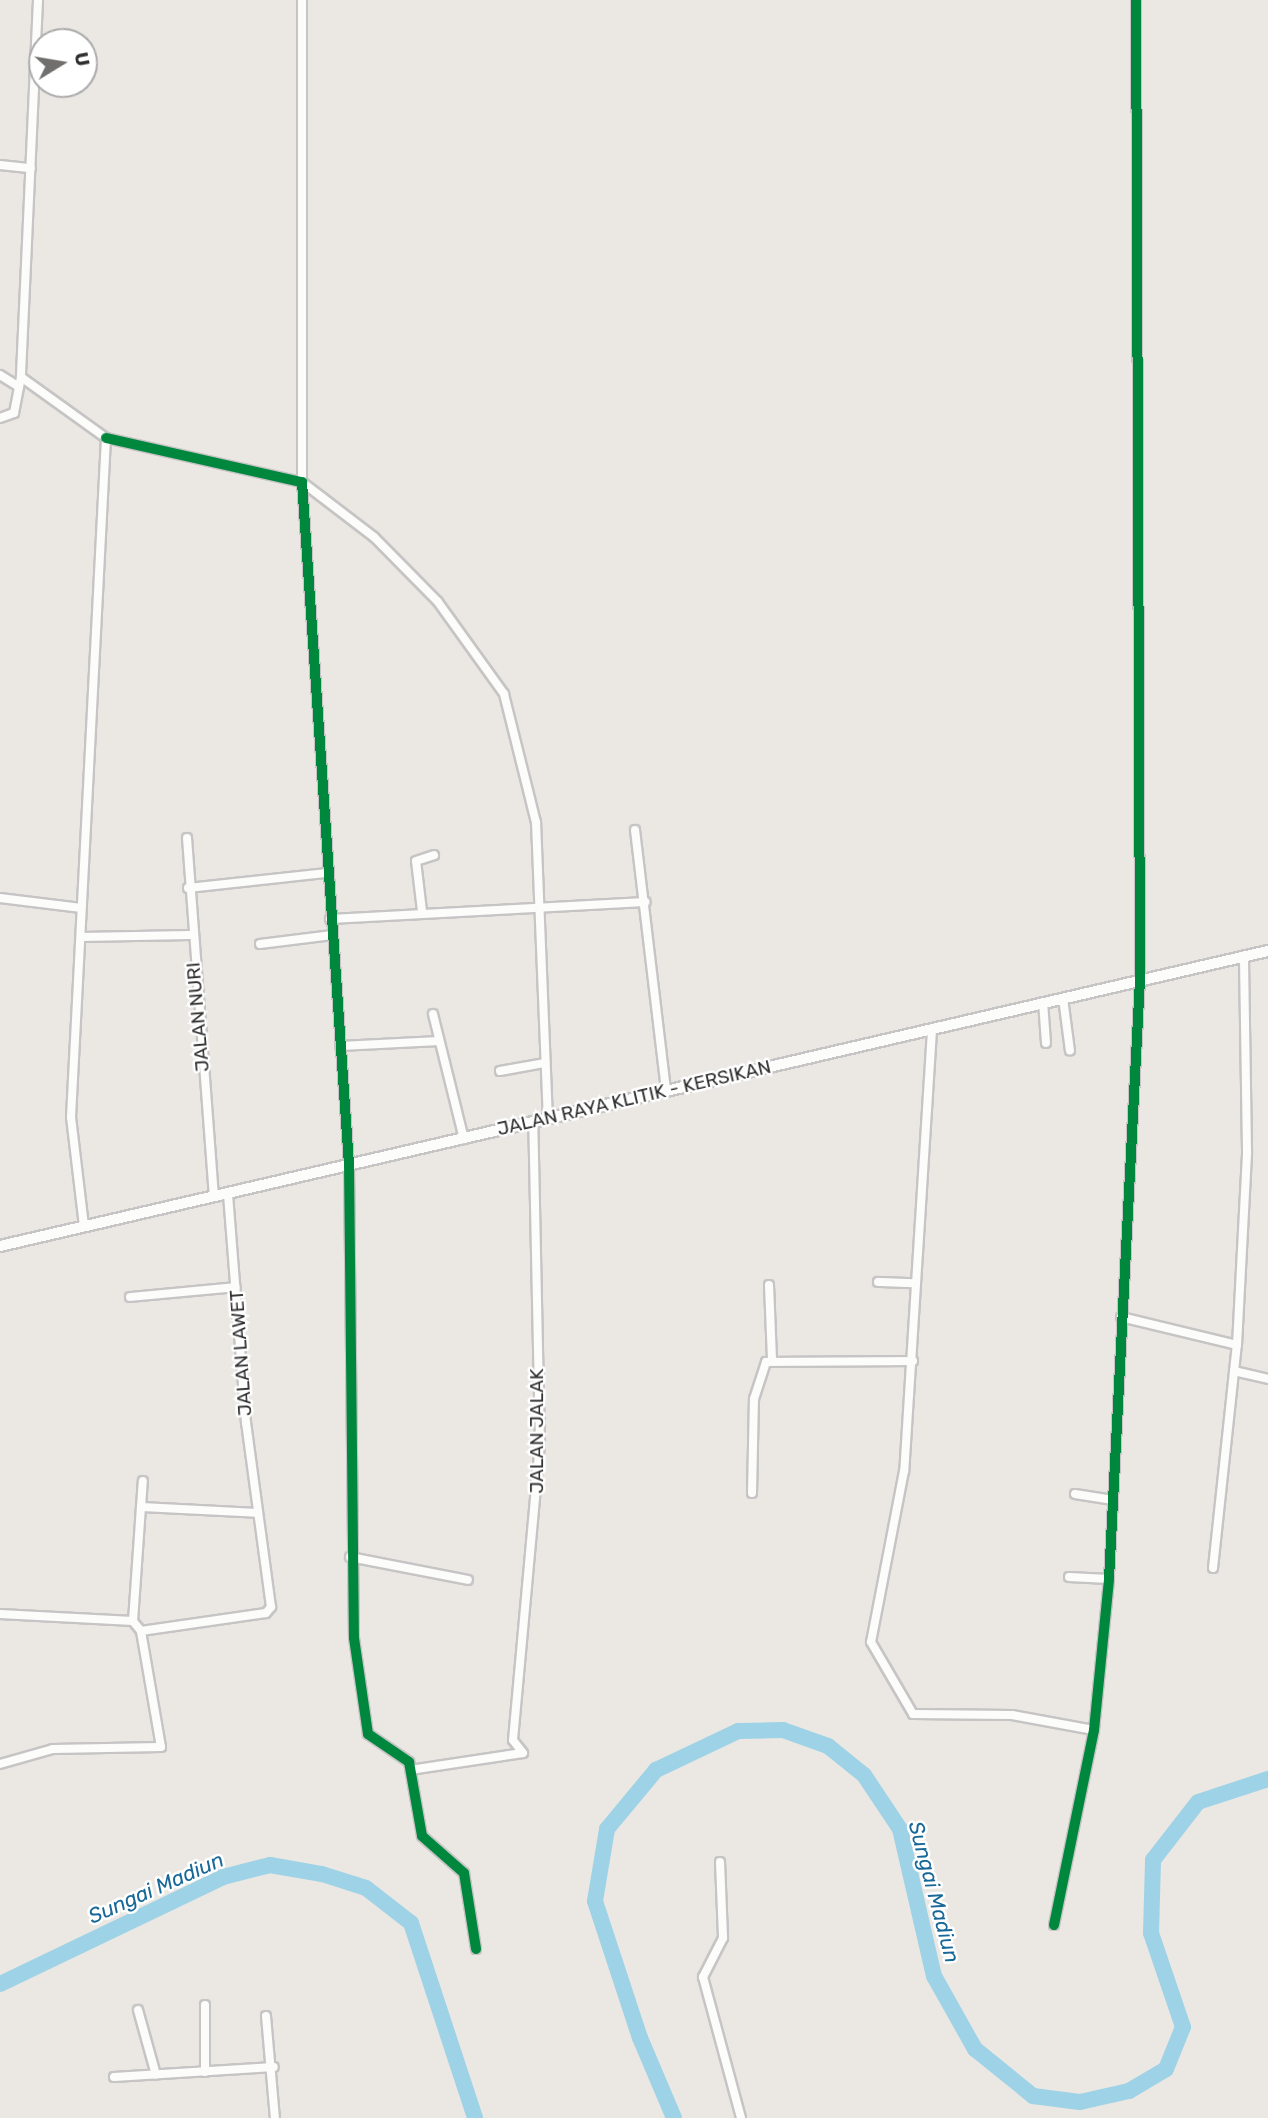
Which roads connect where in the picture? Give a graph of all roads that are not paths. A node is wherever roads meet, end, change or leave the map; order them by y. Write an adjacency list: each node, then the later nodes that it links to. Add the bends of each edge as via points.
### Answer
1 (38, 0): 5 (street)
2 (302, 0): 11 (street)
3 (1136, 0): 29 (street)
4 (0, 165): 5 (street)
5 (31, 168): 7 (street)
6 (0, 375): 8 (street)
7 (21, 377): 8 (street); 10 (street)
8 (19, 387): 9 (street, via 14,413)
9 (0, 418)
10 (106, 438): 11 (street); 19 (street)
11 (302, 482): 15 (street); 20 (street, via 394,556 498,681 527,774)
12 (635, 830): 18 (street)
13 (187, 838): 16 (street, JALAN NURI)
14 (434, 855): 21 (street, via 416,860)
15 (327, 873): 16 (street); 22 (street)
16 (188, 888): 23 (street, JALAN NURI)
17 (0, 898): 19 (street)
18 (646, 902): 20 (street); 40 (street)
19 (81, 908): 25 (street)
20 (541, 908): 21 (street); 38 (street)
21 (422, 911): 22 (street)
22 (330, 919): 24 (street)
23 (190, 935): 25 (street); 46 (street, JALAN NURI)
24 (332, 935): 26 (street); 36 (street)
25 (80, 937): 47 (street, via 71,1117)
26 (260, 944)
27 (1268, 951): 28 (street, JALAN RAYA KLITIK - KERSIKAN)
28 (1244, 957): 29 (street, JALAN RAYA KLITIK - KERSIKAN); 55 (street, via 1247,1151)
29 (1140, 979): 30 (street, JALAN RAYA KLITIK - KERSIKAN); 54 (street)
30 (1063, 998): 31 (street, JALAN RAYA KLITIK - KERSIKAN); 37 (street)
31 (1043, 1002): 33 (street, JALAN RAYA KLITIK - KERSIKAN); 35 (street)
32 (433, 1014): 34 (street)
33 (932, 1030): 40 (street, JALAN RAYA KLITIK - KERSIKAN); 50 (street)
34 (439, 1041): 36 (street); 43 (street)
35 (1046, 1043)
36 (340, 1046): 44 (street)
37 (1070, 1051)
38 (545, 1063): 39 (street); 41 (street)
39 (500, 1070)
40 (666, 1089): 41 (street, JALAN RAYA KLITIK - KERSIKAN)
41 (548, 1118): 42 (street, JALAN RAYA KLITIK - KERSIKAN)
42 (533, 1121): 43 (street, JALAN RAYA KLITIK - KERSIKAN); 76 (street, JALAN JALAK, via 540,1444 513,1740 523,1753)
43 (464, 1139): 44 (street, JALAN RAYA KLITIK - KERSIKAN)
44 (349, 1164): 45 (street, JALAN RAYA KLITIK - KERSIKAN); 66 (street)
45 (229, 1193): 46 (street, JALAN RAYA KLITIK - KERSIKAN); 52 (street, JALAN LAWET)
46 (214, 1197): 47 (street, JALAN RAYA KLITIK - KERSIKAN)
47 (84, 1226): 48 (street, JALAN RAYA KLITIK - KERSIKAN)
48 (0, 1246)
49 (878, 1282): 50 (street)
50 (916, 1283): 57 (street)
51 (769, 1285): 56 (street)
52 (236, 1287): 53 (street); 65 (street, JALAN LAWET)
53 (130, 1297)
54 (1121, 1317): 55 (street); 63 (street)
55 (1237, 1345): 58 (street)
56 (772, 1359): 57 (street); 61 (street, via 761,1368 754,1399)
57 (913, 1361): 74 (street, via 904,1471 871,1631 873,1652 913,1714 1012,1715)
58 (1234, 1371): 59 (street); 67 (street)
59 (1268, 1379)
60 (144, 1481): 64 (street)
61 (752, 1493)
62 (1075, 1494): 63 (street)
63 (1112, 1500): 69 (street)
64 (141, 1507): 65 (street); 72 (street)
65 (258, 1513): 73 (street, JALAN LAWET, via 269,1611)
66 (350, 1557): 70 (street); 76 (street, via 368,1734 374,1744 405,1755)
67 (1213, 1568)
68 (1069, 1577): 69 (street)
69 (1109, 1579): 74 (street)
70 (468, 1580)
71 (0, 1614): 72 (street)
72 (133, 1621): 73 (street)
73 (141, 1630): 75 (street, via 160,1747 53,1749)
74 (1094, 1730): 78 (street)
75 (0, 1764)
76 (410, 1770): 79 (street, via 422,1836 464,1873)
77 (720, 1862): 88 (street, via 723,1938 702,1978)
78 (1054, 1926)
79 (476, 1949)
80 (205, 2005): 84 (street)
81 (138, 2010): 85 (street)
82 (265, 2016): 83 (street)
83 (274, 2067): 84 (street); 87 (street)
84 (205, 2072): 85 (street)
85 (156, 2075): 86 (street)
86 (114, 2077)
87 (275, 2118)
88 (741, 2118)

